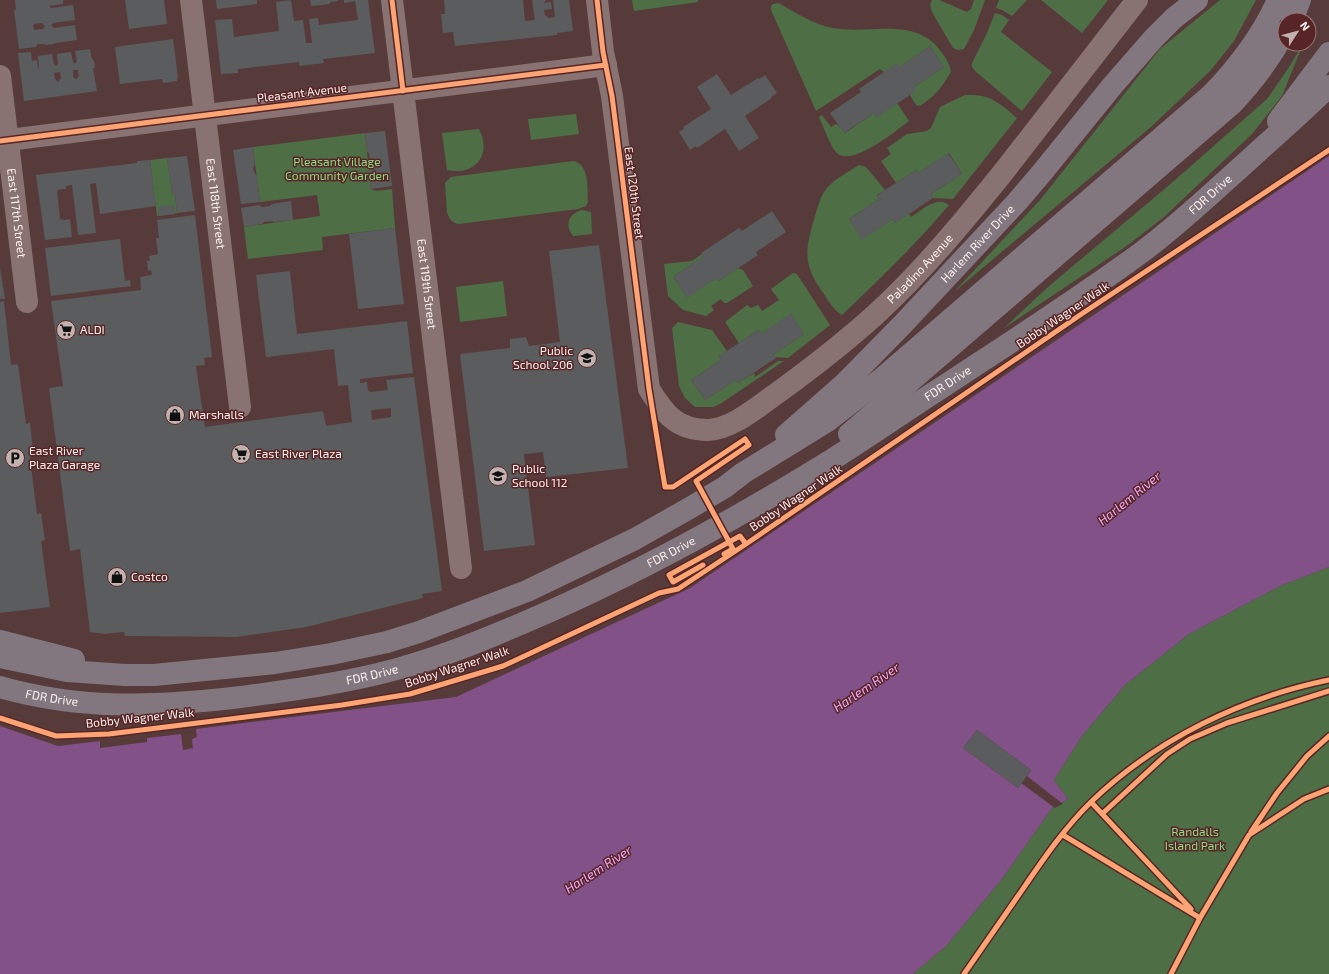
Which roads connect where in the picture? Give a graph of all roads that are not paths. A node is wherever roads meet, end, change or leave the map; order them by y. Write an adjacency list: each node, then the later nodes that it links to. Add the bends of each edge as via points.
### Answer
1 (191, 0): 15 (street, East 118th Street)
2 (392, 0): 14 (street, East 119th Street)
3 (597, 0): 11 (street, East 120th Street)
4 (1137, 0): 19 (street, Paladino Avenue, via 943,245 875,315 813,367 751,412 716,429 688,428 679,424 664,412)
5 (1197, 0): 21 (highway, Harlem River Drive, via 1154,38 1112,85 1021,198 902,325 845,383)
6 (1278, 0): 21 (highway, via 1245,57 1199,106 880,380 826,422)
7 (1300, 0): 8 (highway)
8 (1295, 12)
9 (1277, 45): 22 (highway, via 1264,67 1224,112)
10 (1329, 52): 17 (highway)
11 (606, 65): 14 (street, Pleasant Avenue); 19 (street, East 120th Street)
12 (0, 76): 16 (street, East 117th Street)
13 (1329, 86): 17 (highway)
14 (403, 91): 15 (street, Pleasant Avenue); 23 (street, East 119th Street)
15 (205, 114): 16 (street, Pleasant Avenue); 20 (street, East 118th Street)
16 (4, 141): 18 (street, East 117th Street)
17 (1250, 159): 22 (highway, FDR Drive, via 1185,218 1140,254 834,458)
18 (27, 302)
19 (649, 389)
20 (240, 407)
21 (743, 473): 26 (highway, via 688,510 583,565 527,591 419,632 387,642 275,663 161,675)
22 (787, 486): 27 (highway, FDR Drive, via 673,551 586,595 454,651 397,669 338,683 157,705 66,700 35,696)
23 (461, 568)
24 (0, 641): 26 (highway)
25 (0, 657): 26 (highway, via 67,671)
26 (125, 676)
27 (0, 687)

